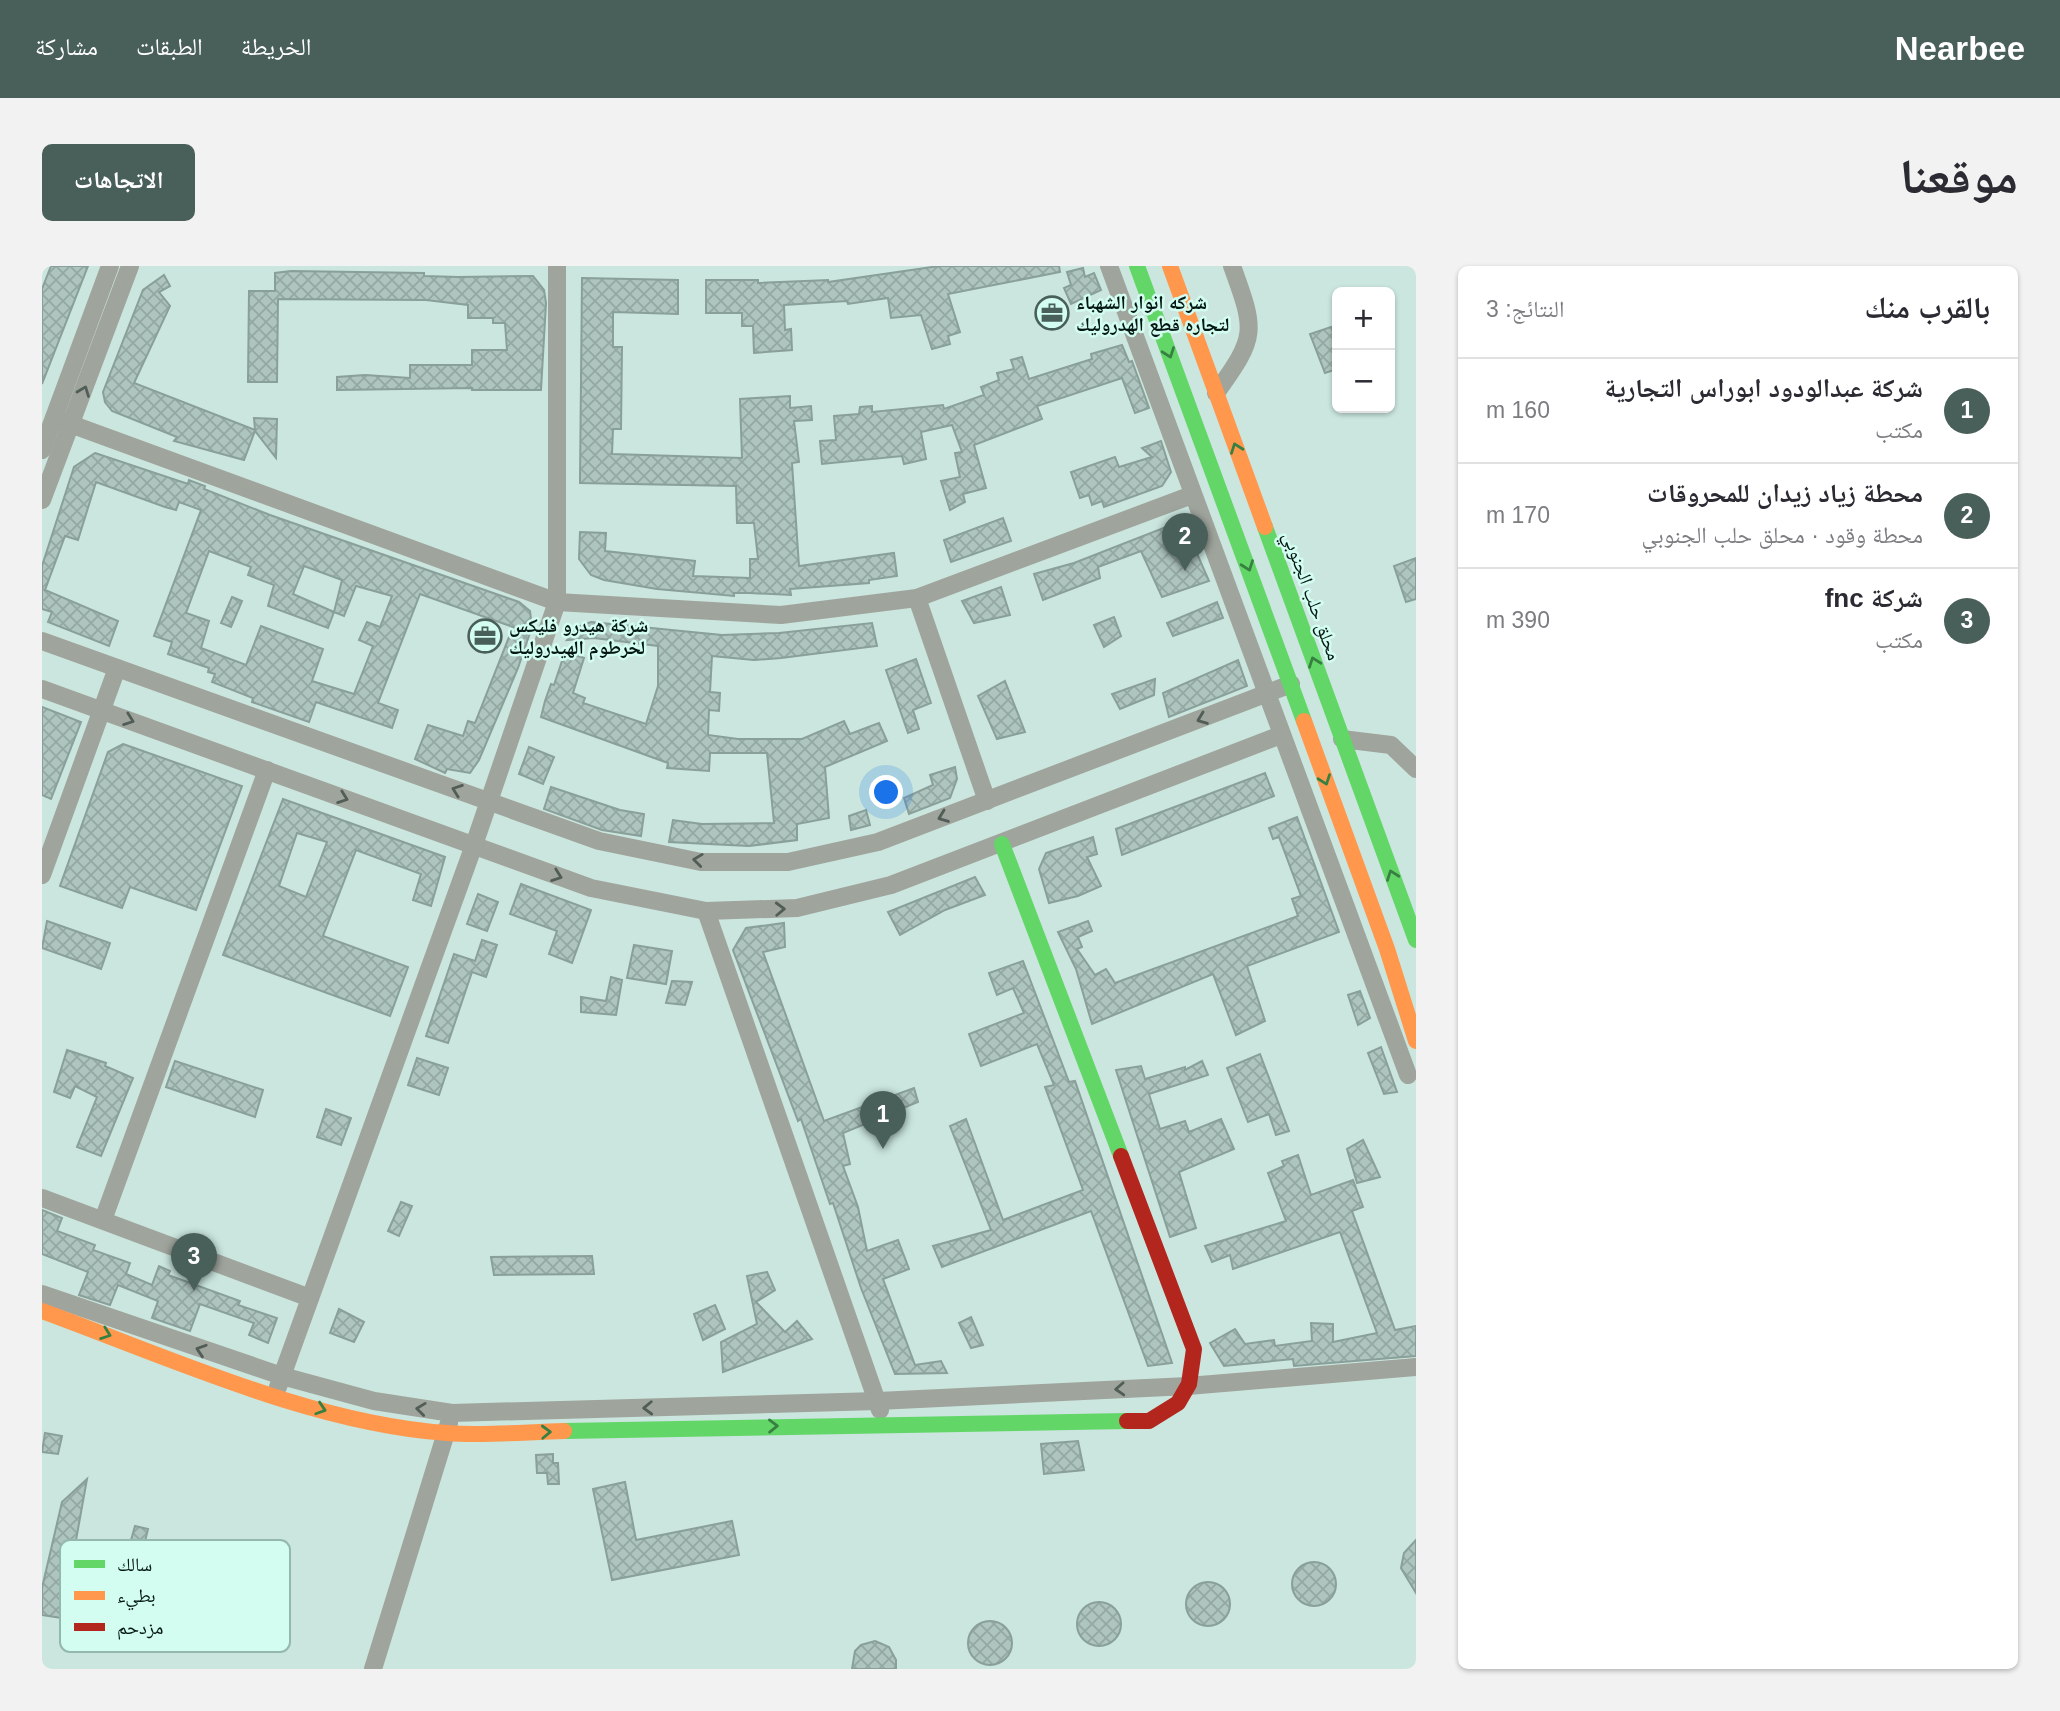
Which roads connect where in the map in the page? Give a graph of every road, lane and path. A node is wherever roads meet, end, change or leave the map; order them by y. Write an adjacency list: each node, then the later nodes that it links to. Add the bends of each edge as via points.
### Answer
1 (110, 266): 9 (street)
2 (131, 266): 10 (street, one-way to 2)
3 (557, 266): 15 (street)
4 (1109, 266): 12 (street)
5 (1137, 266): 18 (main road, one-way to 18)
6 (1170, 266): 8 (main road, محلق حلب الجنوبي)
7 (1232, 266): 8 (street, via 1250,318 1250,335 1245,351)
8 (1216, 393): 23 (main road, محلق حلب الجنوبي, one-way to 8)
9 (54, 418): 10 (street); 11 (street)
10 (71, 425): 13 (street); 15 (street)
11 (42, 450)
12 (1192, 495): 14 (street); 20 (street)
13 (42, 500)
14 (917, 598): 15 (street, via 780,615); 27 (street)
15 (557, 602): 26 (street)
16 (42, 641): 17 (street)
17 (117, 668): 21 (street); 26 (street, one-way to 17)
18 (1291, 684): 20 (street); 33 (main road, one-way to 33)
19 (42, 689): 21 (street)
20 (1266, 695): 22 (street); 27 (street, one-way to 27)
21 (102, 710): 25 (street, one-way to 25); 30 (street)
22 (1281, 735): 28 (street); 34 (street)
23 (1342, 739): 24 (street, via 1391,745); 32 (main road, محلق حلب الجنوبي, one-way to 23)
24 (1416, 769)
25 (267, 770): 29 (street, one-way to 29); 36 (street)
26 (489, 801): 27 (street, one-way to 26, via 877,842 788,862 701,862 599,841); 29 (street)
27 (987, 801)
28 (1002, 844): 31 (street, one-way to 28, via 797,908 891,885); 42 (main road, via 1189,1333 1194,1363)
29 (474, 845): 31 (street, one-way to 31, via 591,888); 38 (street)
30 (42, 875)
31 (706, 911): 44 (street)
32 (1416, 940)
33 (1416, 1041)
34 (1408, 1075)
35 (42, 1198): 36 (street)
36 (103, 1220): 38 (street)
37 (42, 1294): 41 (street, one-way to 37)
38 (310, 1298): 41 (street)
39 (42, 1311): 43 (main road, one-way to 43)
40 (1416, 1367): 42 (street)
41 (282, 1376): 43 (street); 46 (street, one-way to 41, via 374,1401)
42 (1188, 1386): 44 (street, one-way to 44); 47 (main road, via 1174,1411 1149,1421)
43 (275, 1394): 49 (main road, one-way to 49, via 351,1418)
44 (878, 1401): 45 (street); 47 (street)
45 (686, 1407): 46 (street, one-way to 46); 48 (street)
46 (452, 1413): 49 (street)
47 (884, 1424): 48 (main road, one-way to 47)
48 (686, 1428): 49 (main road, one-way to 48)
49 (447, 1433): 50 (street)
50 (373, 1669)

